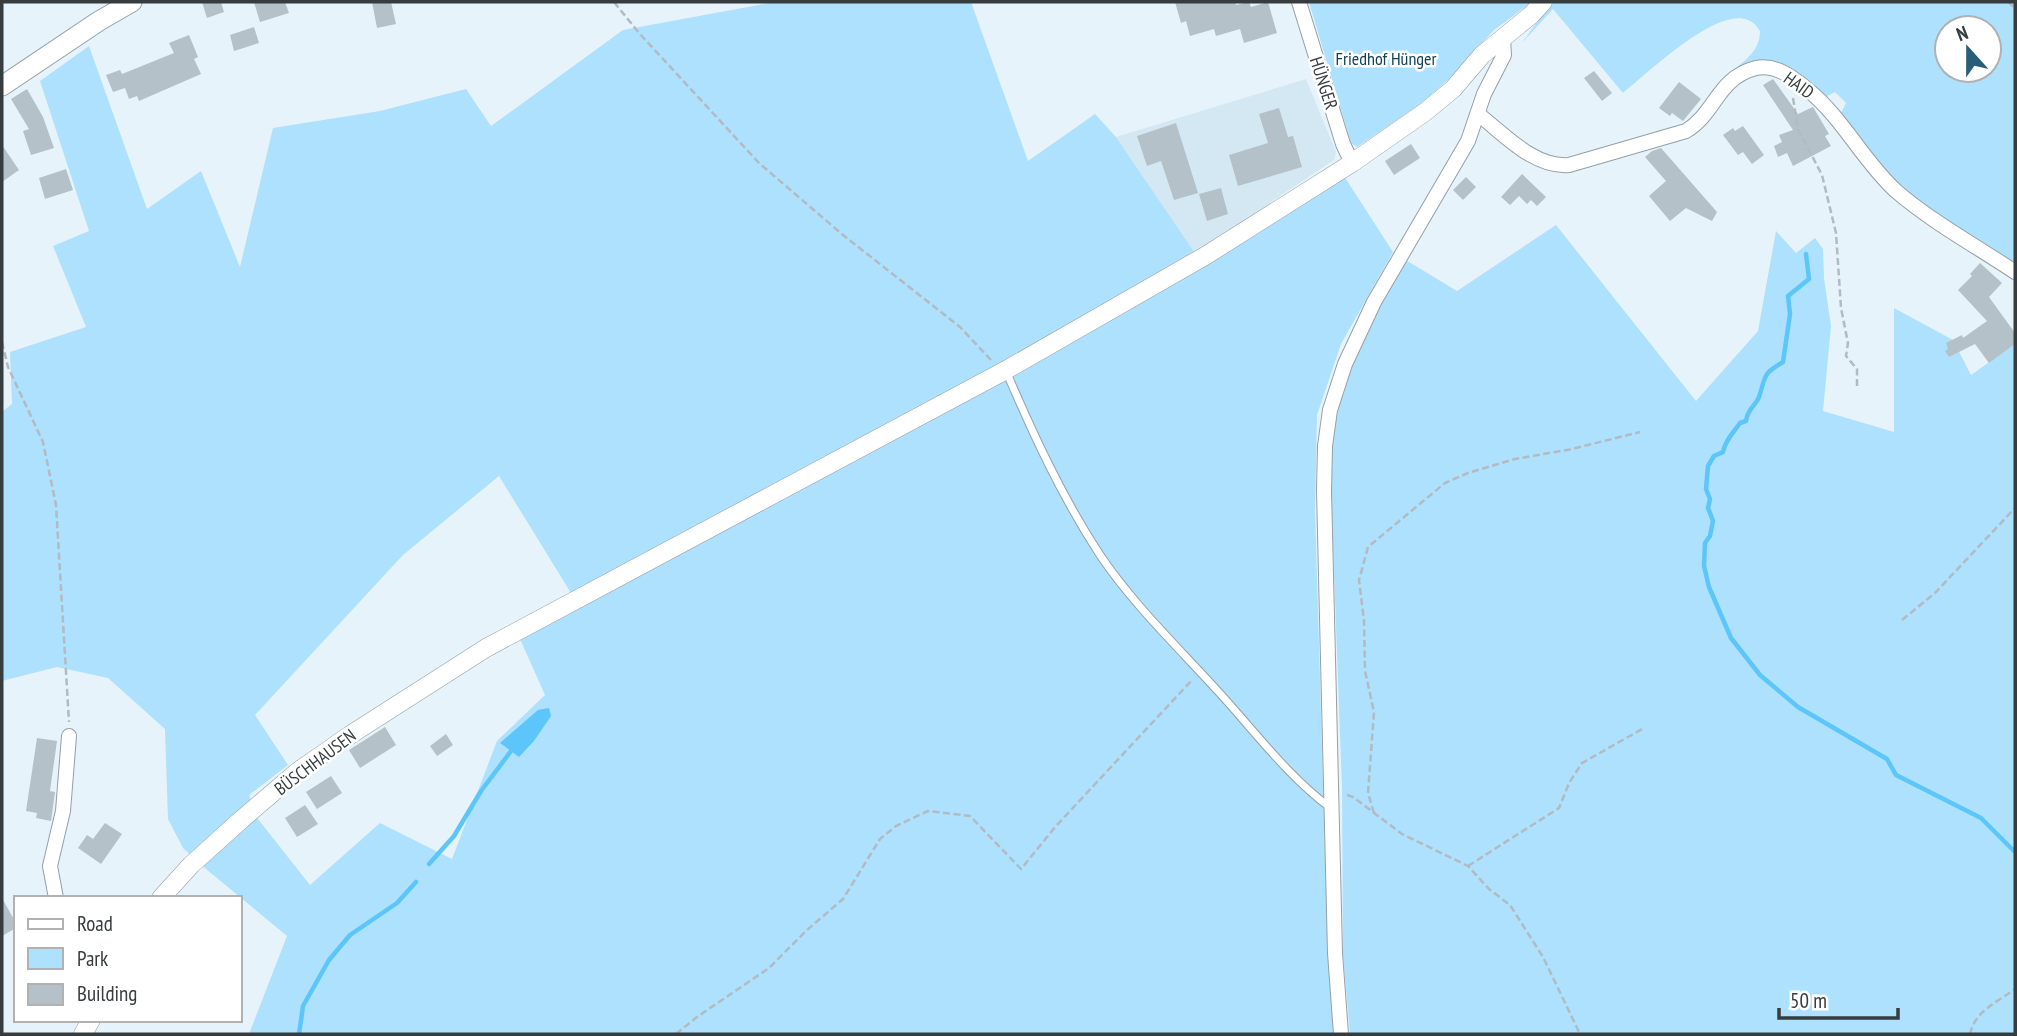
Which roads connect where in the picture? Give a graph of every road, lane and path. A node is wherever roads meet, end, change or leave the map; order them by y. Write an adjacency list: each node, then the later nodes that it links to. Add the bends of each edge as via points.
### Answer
1 (132, 2): 8 (main road)
2 (614, 2): 14 (path, via 759,163)
3 (1299, 2): 11 (street, HÜNGER)
4 (1543, 2): 7 (street, BÜSCHHAUSEN)
5 (2008, 2): 6 (path)
6 (2015, 8)
7 (1503, 38): 9 (street, via 1504,55); 11 (street, BÜSCHHAUSEN, via 1453,89)
8 (2, 86)
9 (1478, 114): 12 (street, HAID, via 1538,160 1569,165 1686,131 1730,80 1756,68 1777,69 1819,100 1896,190); 22 (street, via 1468,141 1374,302 1330,410 1325,446)
10 (1796, 116): 15 (path, via 1800,136 1822,175 1836,233 1846,356 1857,369)
11 (1352, 163): 14 (street, BÜSCHHAUSEN, via 1205,256)
12 (2015, 272)
13 (2, 342): 21 (path, via 51,473)
14 (1006, 370): 19 (lane, via 1042,452 1100,555); 27 (street, BÜSCHHAUSEN, via 486,648 298,772 191,865)
15 (1857, 388)
16 (1640, 432): 24 (path, via 1468,473 1445,483 1368,547 1359,580 1365,671 1374,712 1368,793)
17 (2015, 508): 18 (path, via 1935,593)
18 (1902, 620)
19 (1200, 671): 23 (lane, via 1311,794); 29 (path, via 1021,869 970,816 928,811 896,826 880,839 843,899 769,968)
20 (1644, 727): 25 (path, via 1582,763 1559,808)
21 (69, 736): 26 (street, via 63,811 50,866)
22 (1333, 791): 23 (street); 24 (path, via 1353,797)
23 (1332, 809): 30 (street)
24 (1374, 813): 25 (path, via 1402,834)
25 (1468, 866): 31 (path, via 1510,905 1543,957)
26 (56, 896)
27 (164, 896)
28 (2015, 989): 32 (path, via 1980,1013)
29 (676, 1034)
30 (1341, 1034)
31 (1580, 1034)
32 (1970, 1034)

